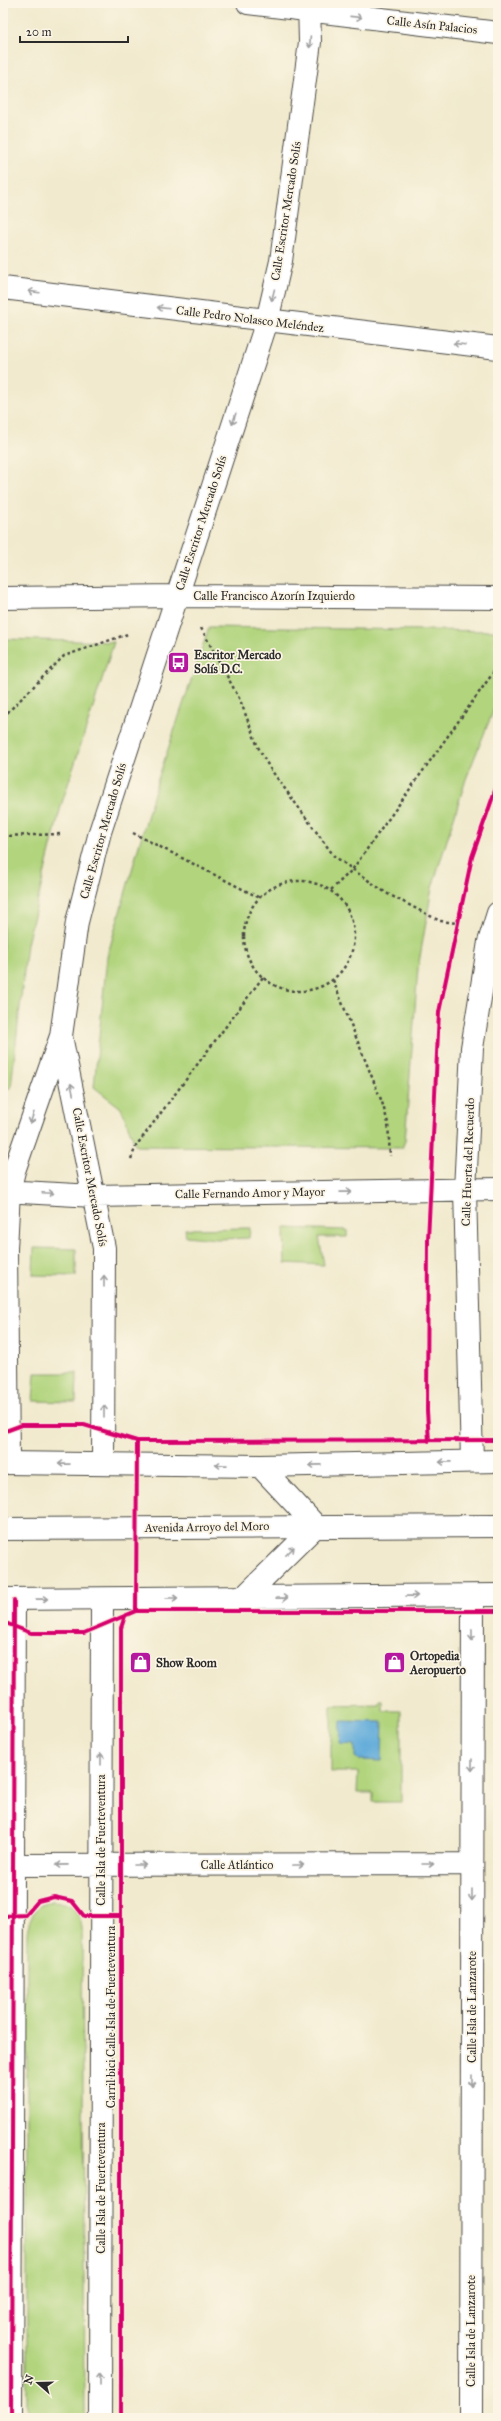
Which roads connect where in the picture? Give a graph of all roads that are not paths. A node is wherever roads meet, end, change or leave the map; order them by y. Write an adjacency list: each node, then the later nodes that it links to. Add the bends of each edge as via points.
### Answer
1 (248, 3): 2 (street, Calle Asín Palacios)
2 (310, 7): 3 (street, Calle Asín Palacios, one-way to 3); 5 (street, Calle Escritor Mercado Solís, one-way to 5, via 310,42 282,253)
3 (498, 33)
4 (3, 288): 5 (street, Calle Pedro Nolasco Meléndez, one-way to 4)
5 (266, 321): 6 (street, Calle Pedro Nolasco Meléndez, one-way to 5); 7 (street, Calle Escritor Mercado Solís, one-way to 7)
6 (498, 348)
7 (177, 596): 8 (street, Calle Francisco Azorín Izquierdo); 9 (street, Calle Francisco Azorín Izquierdo); 11 (street, Calle Escritor Mercado Solís, via 98,840 77,922)
8 (3, 598)
9 (498, 598)
10 (498, 913): 13 (street, Calle Huerta del Recuerdo, via 489,942 472,1048)
11 (59, 1041): 14 (street, Calle Escritor Mercado Solís, one-way to 14); 15 (street, Calle Escritor Mercado Solís, one-way to 11)
12 (498, 1189): 13 (street, Calle Fernando Amor y Mayor)
13 (465, 1190): 15 (street, Calle Fernando Amor y Mayor, one-way to 13); 16 (street, Calle Huerta del Recuerdo)
14 (6, 1191): 15 (street, Calle Fernando Amor y Mayor, one-way to 15); 18 (street, Calle Escritor Mercado Solís)
15 (94, 1196): 19 (street, Calle Escritor Mercado Solís, one-way to 15, via 104,1248)
16 (472, 1461): 17 (street); 20 (street, one-way to 20)
17 (498, 1461)
18 (5, 1463): 19 (street, one-way to 18)
19 (103, 1464): 20 (street, one-way to 19)
20 (260, 1466): 21 (street)
21 (316, 1526): 22 (street, Avenida Arroyo del Moro); 23 (street, Avenida Arroyo del Moro); 26 (street, one-way to 21)
22 (498, 1526)
23 (3, 1529)
24 (498, 1595): 25 (street)
25 (473, 1596): 26 (street, one-way to 25); 29 (street, Calle Isla de Lanzarote, one-way to 29)
26 (243, 1598): 28 (street, one-way to 26)
27 (8, 1599): 28 (street, one-way to 28); 31 (street)
28 (102, 1599): 30 (street, Calle Isla de Fuerteventura, one-way to 28)
29 (472, 1864): 30 (street, Calle Atlántico, one-way to 29); 34 (street, Calle Isla de Lanzarote, one-way to 34)
30 (101, 1865): 31 (street, Calle Atlántico, one-way to 31); 33 (street, Calle Isla de Fuerteventura, one-way to 30)
31 (8, 1866): 32 (street)
32 (12, 2418)
33 (100, 2418)
34 (471, 2418)

